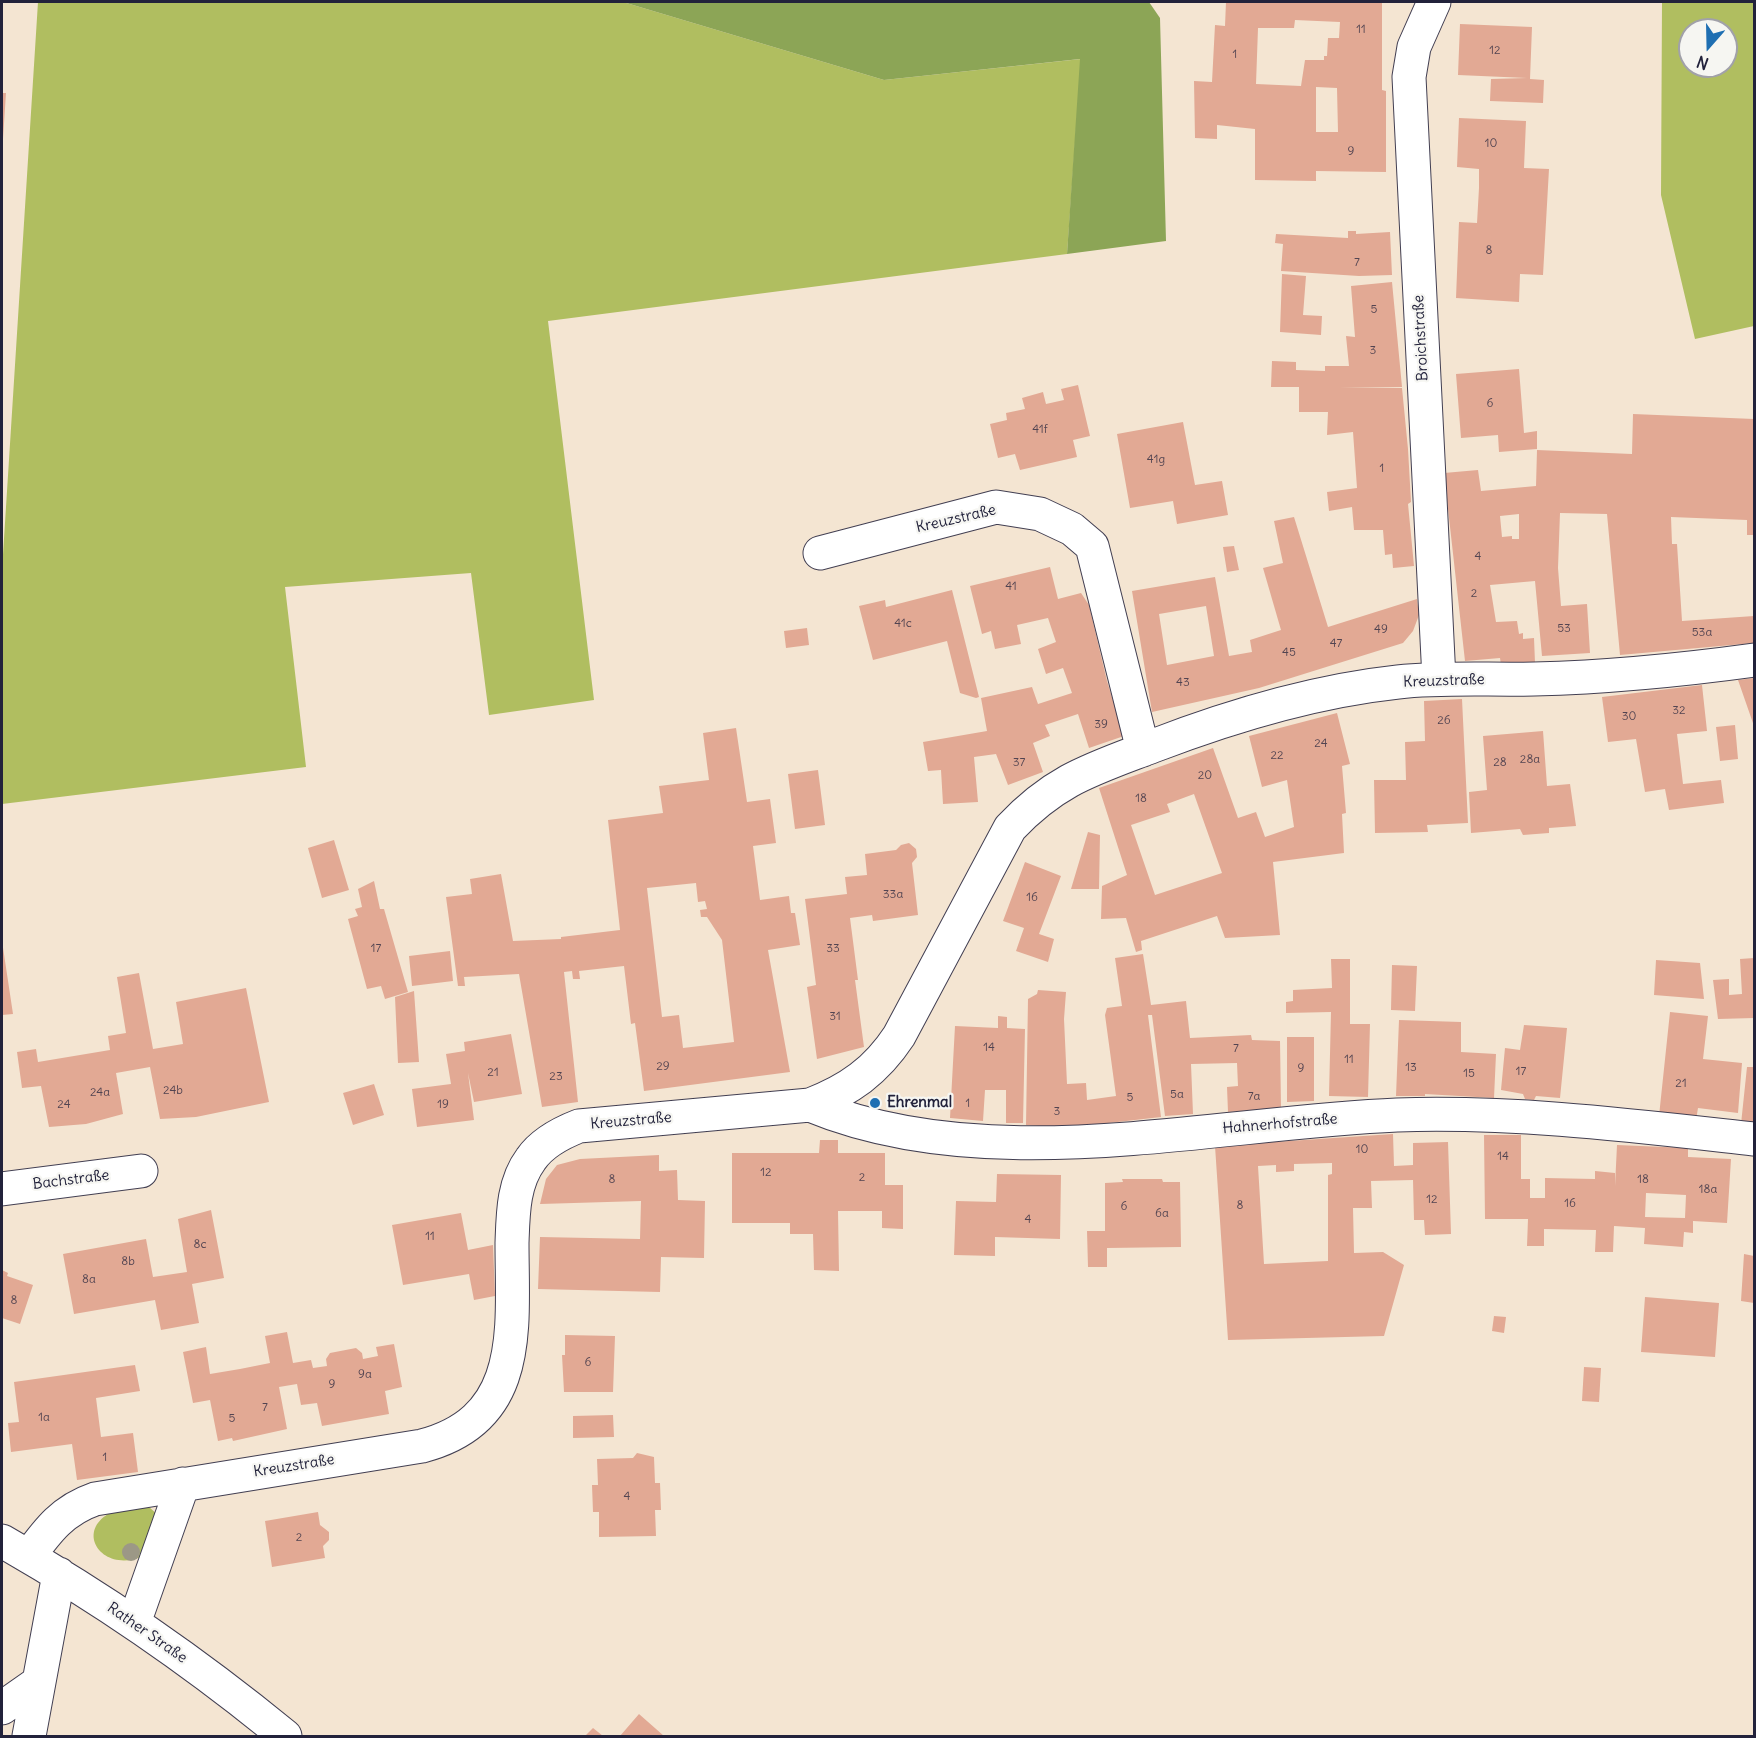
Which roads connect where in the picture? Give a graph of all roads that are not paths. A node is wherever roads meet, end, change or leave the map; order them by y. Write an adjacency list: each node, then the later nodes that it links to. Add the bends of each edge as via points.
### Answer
1 (1434, 2): 4 (street, Broichstraße, via 1414,47 1409,78)
2 (820, 553): 5 (street, Kreuzstraße, via 996,507 1040,514 1072,529 1092,546)
3 (1755, 660): 4 (street, Kreuzstraße, via 1570,678)
4 (1439, 679): 5 (street, Kreuzstraße, via 1361,687 1282,704)
5 (1143, 750): 6 (street, Kreuzstraße, via 1075,776 1030,806 995,853 890,1051 866,1076)
6 (810, 1105): 7 (street, Hahnerhofstraße, via 889,1130 1014,1142 1355,1117 1446,1115 1533,1118); 10 (street, Kreuzstraße, via 593,1123 564,1131 531,1158 522,1173 515,1197 509,1360 503,1379 478,1418 454,1436 422,1446)
7 (1755, 1138)
8 (141, 1171): 9 (street, Bachstraße)
9 (2, 1189)
10 (183, 1484): 11 (street, Kreuzstraße, via 79,1504); 13 (street)
11 (15, 1549): 12 (street, Rather Straße)
12 (59, 1574): 13 (street, Rather Straße); 14 (street)
13 (134, 1623): 17 (street, Rather Straße)
14 (39, 1682): 15 (street); 16 (street)
15 (2, 1708)
16 (29, 1737)
17 (285, 1737)

